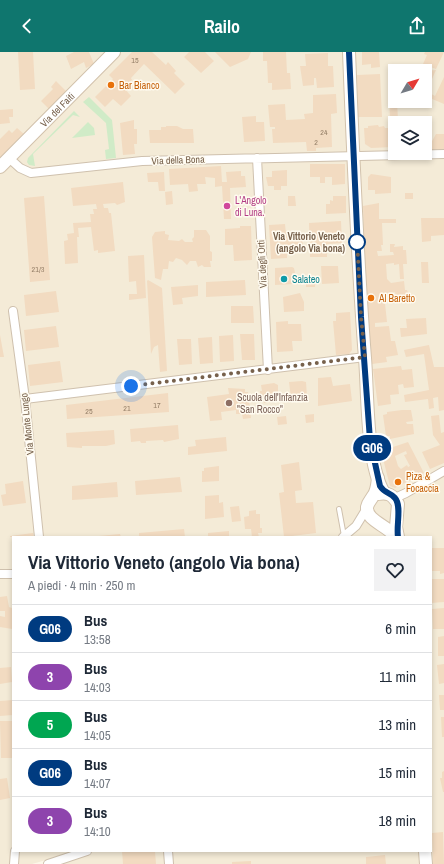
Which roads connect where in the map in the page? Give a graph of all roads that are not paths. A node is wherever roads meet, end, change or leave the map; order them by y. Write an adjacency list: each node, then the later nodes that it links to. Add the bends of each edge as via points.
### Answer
1 (114, 52): 5 (main road, Via del Faiti)
2 (349, 52): 4 (main road)
3 (444, 154): 4 (street, Via della Bona)
4 (354, 157): 6 (street, Via della Bona, via 341,155); 9 (main road)
5 (9, 158): 6 (street, Via della Bona, via 20,168 31,173 142,161); 7 (main road, Via del Faiti)
6 (257, 158): 10 (street, Via degli Orti)
7 (0, 167)
8 (13, 311): 11 (street, Via Monte Lungo)
9 (365, 357): 10 (street); 13 (main road, via 370,440 378,478)
10 (268, 370): 11 (street)
11 (25, 399): 18 (street, Via Monte Lungo)
12 (444, 471): 13 (street)
13 (387, 498): 15 (main road); 16 (main road, via 371,519); 17 (street)
14 (338, 509): 19 (lane)
15 (398, 516): 16 (main road, via 393,521); 21 (main road)
16 (379, 523): 17 (street); 20 (main road)
17 (356, 526): 19 (street)
18 (39, 536)
19 (343, 536)
20 (396, 536)
21 (397, 536)
22 (0, 574): 23 (street)
23 (12, 574)
24 (15, 852): 28 (street)
25 (84, 852): 29 (street)
26 (168, 852): 30 (street)
27 (425, 852): 31 (main road)
28 (14, 864)
29 (48, 864)
30 (169, 864)
31 (426, 864)

